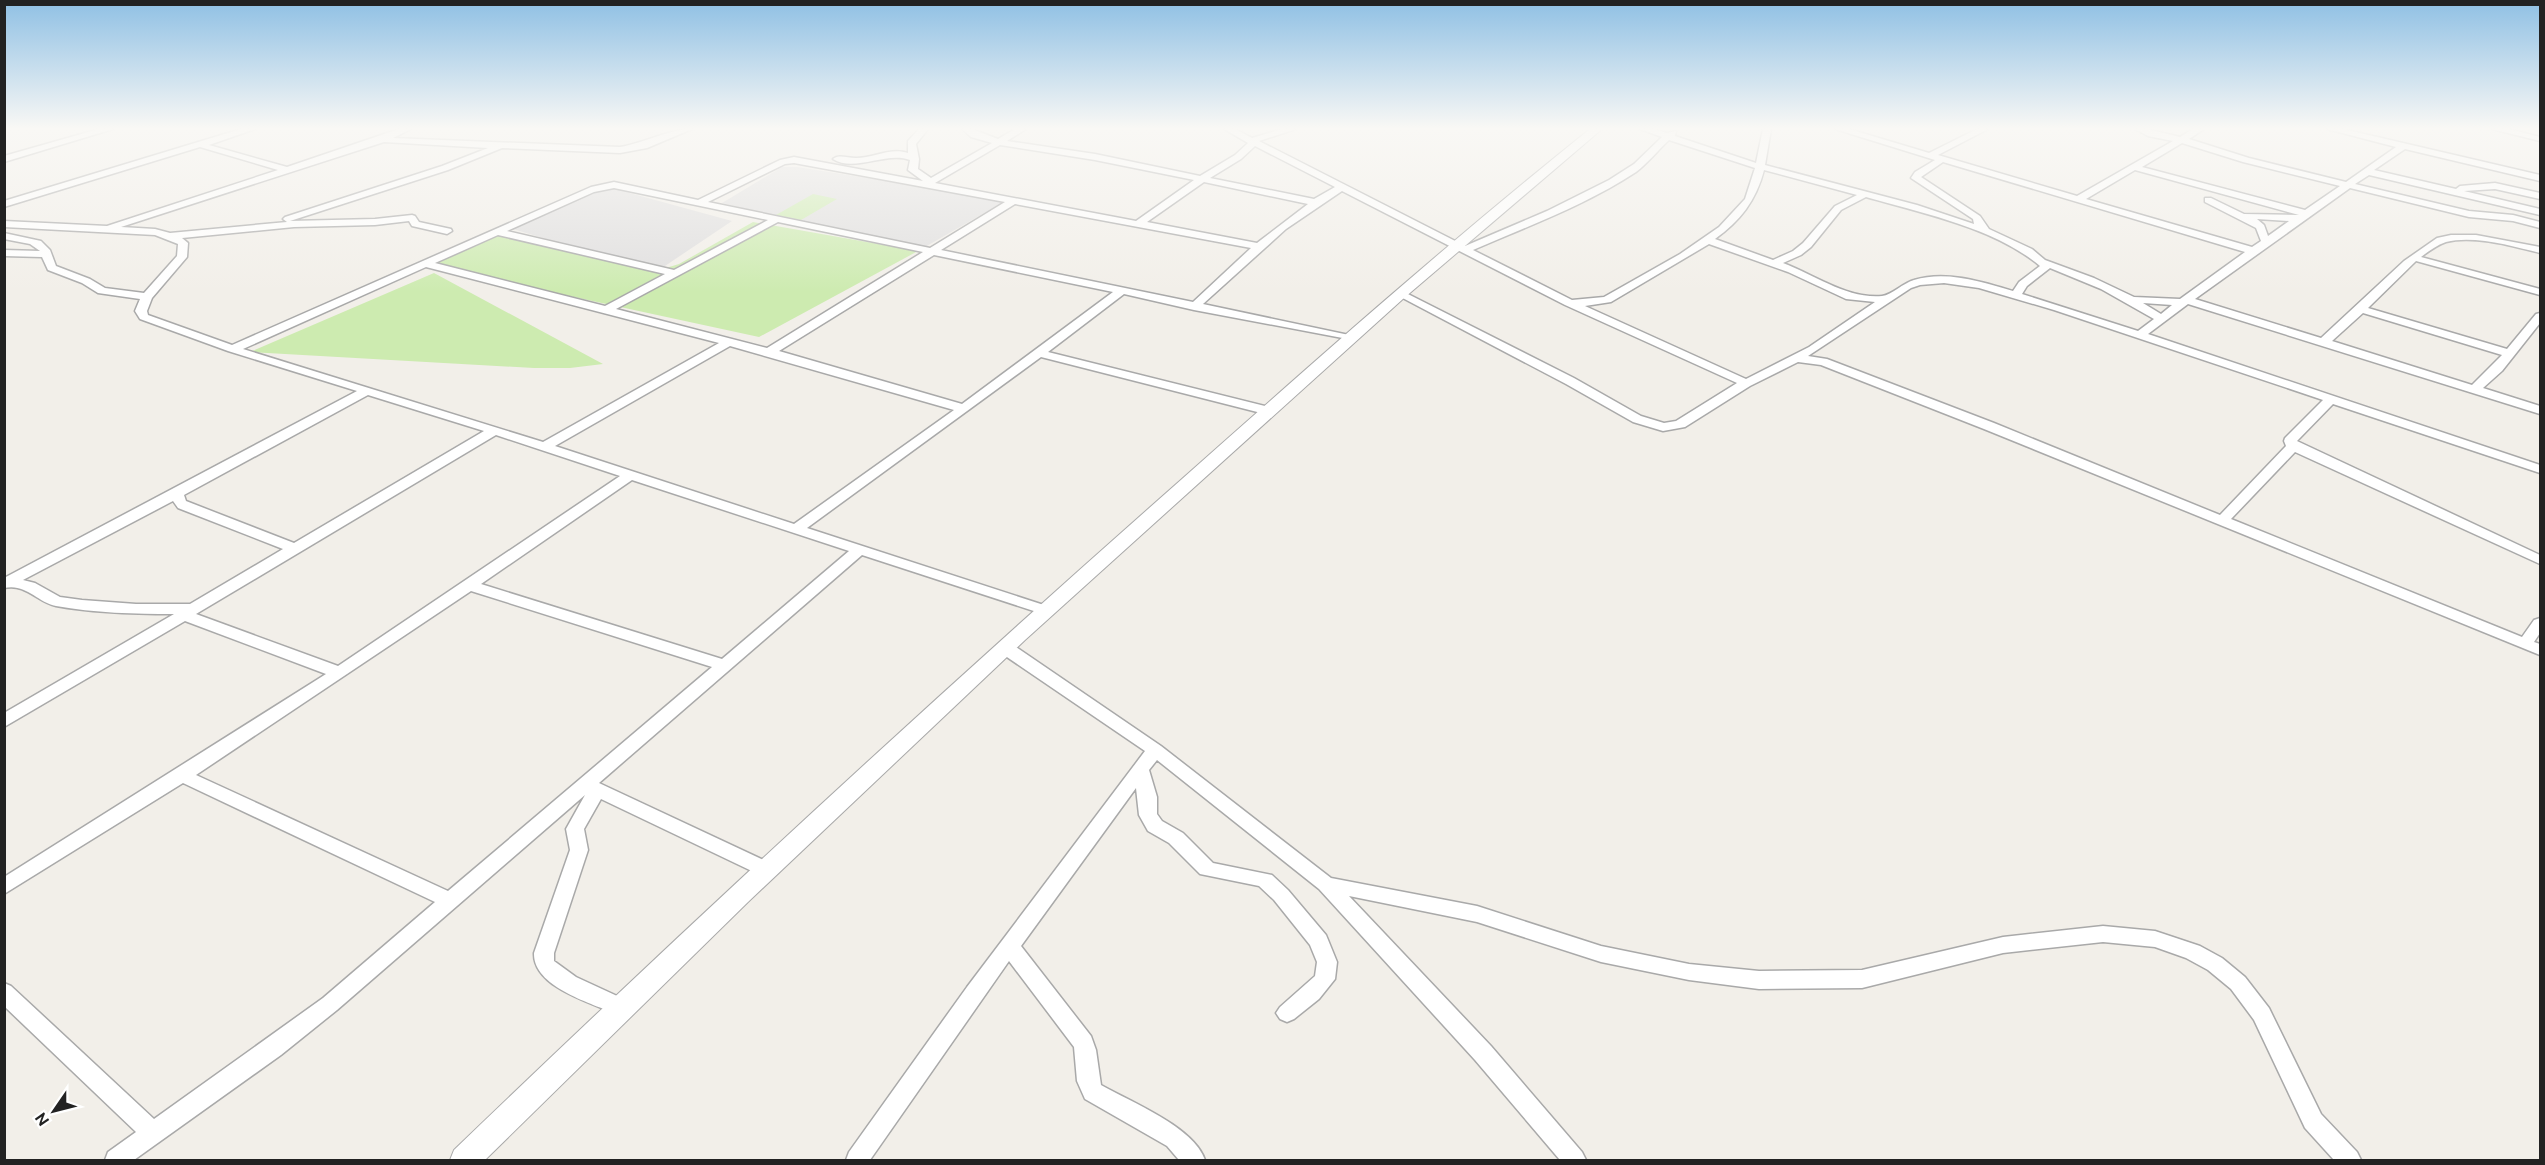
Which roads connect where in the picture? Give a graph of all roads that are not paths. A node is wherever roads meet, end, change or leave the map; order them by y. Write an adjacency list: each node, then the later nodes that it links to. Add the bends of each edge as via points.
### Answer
1 (73, 183): 28 (street)
2 (246, 183): 37 (street)
3 (398, 183): 36 (street)
4 (739, 183): 27 (street)
5 (930, 183): 24 (street)
6 (1196, 183): 34 (street)
7 (1223, 183): 26 (street)
8 (1332, 183): 19 (street)
9 (1529, 183): 46 (street)
10 (1607, 183): 46 (street)
11 (1755, 183): 43 (street, via 1751,198)
12 (1825, 183): 21 (street)
13 (1924, 183): 40 (street, via 1977,218)
14 (2025, 183): 23 (street)
15 (2106, 183): 23 (street)
16 (2188, 183): 31 (street)
17 (2417, 183): 20 (street)
18 (2348, 184): 31 (street); 35 (street, via 2469,214)
19 (1341, 188): 26 (street); 46 (street)
20 (2445, 190): 22 (street, via 2495,186); 29 (street)
21 (1865, 194): 40 (street); 55 (street, via 1838,208 1797,253)
22 (2541, 196)
23 (2079, 199): 48 (street)
24 (1015, 200): 34 (street); 49 (street)
25 (2208, 200): 30 (street)
26 (1313, 202): 45 (street)
27 (698, 203): 32 (street); 39 (street, via 610,185)
28 (4, 204)
29 (2541, 212)
30 (2240, 215): 31 (street); 44 (street, via 2258,225)
31 (2305, 216): 44 (street)
32 (777, 219): 49 (street); 56 (street)
33 (4, 224): 37 (street)
34 (1138, 224): 45 (street)
35 (2541, 225)
36 (268, 226): 38 (street, via 407,217 416,224); 42 (street)
37 (105, 229): 42 (street)
38 (447, 231)
39 (498, 232): 54 (street); 56 (street)
40 (1986, 232): 53 (street, via 2020,245)
41 (4, 236): 51 (street, via 38,243)
42 (170, 236): 61 (street, via 183,243 182,257)
43 (1707, 240): 55 (street); 65 (street, via 1607,300)
44 (2266, 242): 48 (street)
45 (1258, 246): 66 (street)
46 (1461, 248): 59 (street); 65 (street)
47 (2539, 248): 52 (street, via 2448,239 2433,244)
48 (2253, 251): 64 (street)
49 (932, 252): 57 (street); 76 (street)
50 (4, 253): 51 (street)
51 (47, 254): 61 (street, via 52,268 102,291)
52 (2415, 258): 58 (street); 67 (street)
53 (2045, 263): 60 (street, via 2044,269 2023,284); 62 (street)
54 (428, 264): 68 (street); 75 (street)
55 (1773, 264): 63 (street, via 1850,297)
56 (674, 273): 68 (street)
57 (1122, 291): 66 (street); 77 (street)
58 (2541, 292)
59 (1400, 294): 72 (street); 80 (street, via 1653,425 1680,424)
60 (2016, 295): 63 (street, via 1980,285 1934,280 1912,283); 71 (street)
61 (147, 297): 75 (street, via 141,311 144,317)
62 (2128, 297): 64 (street); 70 (street)
63 (1887, 300): 79 (street)
64 (2185, 302): 70 (street); 74 (street)
65 (1569, 303): 80 (street)
66 (1194, 307): 72 (street)
67 (2361, 309): 74 (street); 78 (street)
68 (606, 310): 73 (street)
69 (2541, 316): 78 (street)
70 (2161, 318): 71 (street)
71 (2138, 336): 83 (street)
72 (1349, 338): 86 (street)
73 (728, 342): 76 (street); 89 (street)
74 (2324, 342): 81 (street)
75 (232, 349): 82 (street)
76 (769, 351): 84 (street)
77 (1039, 353): 84 (street); 86 (street)
78 (2510, 353): 81 (street)
79 (1816, 355): 80 (street, via 1797,357); 93 (street)
80 (1746, 383)
81 (2476, 388): 85 (street)
82 (366, 391): 87 (street); 92 (street)
83 (2331, 399): 88 (street, via 2290,441); 90 (street)
84 (964, 409): 94 (street)
85 (2541, 410)
86 (1269, 411): 100 (street)
87 (494, 431): 89 (street); 95 (street)
88 (2293, 446): 93 (street); 97 (street)
89 (544, 447): 91 (street)
90 (2541, 469)
91 (629, 476): 94 (street); 99 (street)
92 (177, 493): 95 (street, via 183,505); 98 (street)
93 (2222, 521): 103 (street)
94 (796, 529): 96 (street)
95 (295, 549): 101 (street)
96 (860, 549): 100 (street); 106 (street)
97 (2541, 560)
98 (7, 582): 101 (street, via 30,586 56,601)
99 (470, 586): 106 (street); 107 (street)
100 (1045, 610): 104 (street)
101 (187, 611): 107 (street); 108 (street)
102 (2541, 623): 103 (street)
103 (2525, 643): 105 (street)
104 (1004, 647): 109 (street); 113 (street)
105 (2541, 650)
106 (724, 665): 112 (street)
107 (338, 672): 111 (street)
108 (4, 721)
109 (1155, 750): 110 (street); 114 (street)
110 (1140, 770): 117 (street); 120 (street, via 1149,797 1148,815 1155,826 1176,838 1207,869 1269,884 1319,941 1327,962 1325,979)
111 (183, 776): 115 (street); 116 (street)
112 (591, 787): 113 (street); 116 (street); 119 (street, via 575,829 579,850 544,962 546,969 556,976)
113 (765, 869): 119 (street)
114 (1326, 884): 126 (street, via 1483,1053); 127 (street, via 1477,914 1601,954 1689,972 1759,980 1862,979 2003,945 2103,934 2155,939 2193,952 2238,982 2262,1014 2313,1121)
115 (4, 887)
116 (449, 900): 121 (street, via 330,1004)
117 (1009, 946): 124 (street); 125 (street, via 1083,1043 1088,1056 1088,1085 1093,1092 1175,1139)
118 (4, 992): 121 (street)
119 (621, 1007): 123 (street)
120 (1287, 1013)
121 (153, 1132): 122 (street)
122 (116, 1161)
123 (465, 1161)
124 (857, 1161)
125 (1194, 1161)
126 (1574, 1161)
127 (2349, 1161)

